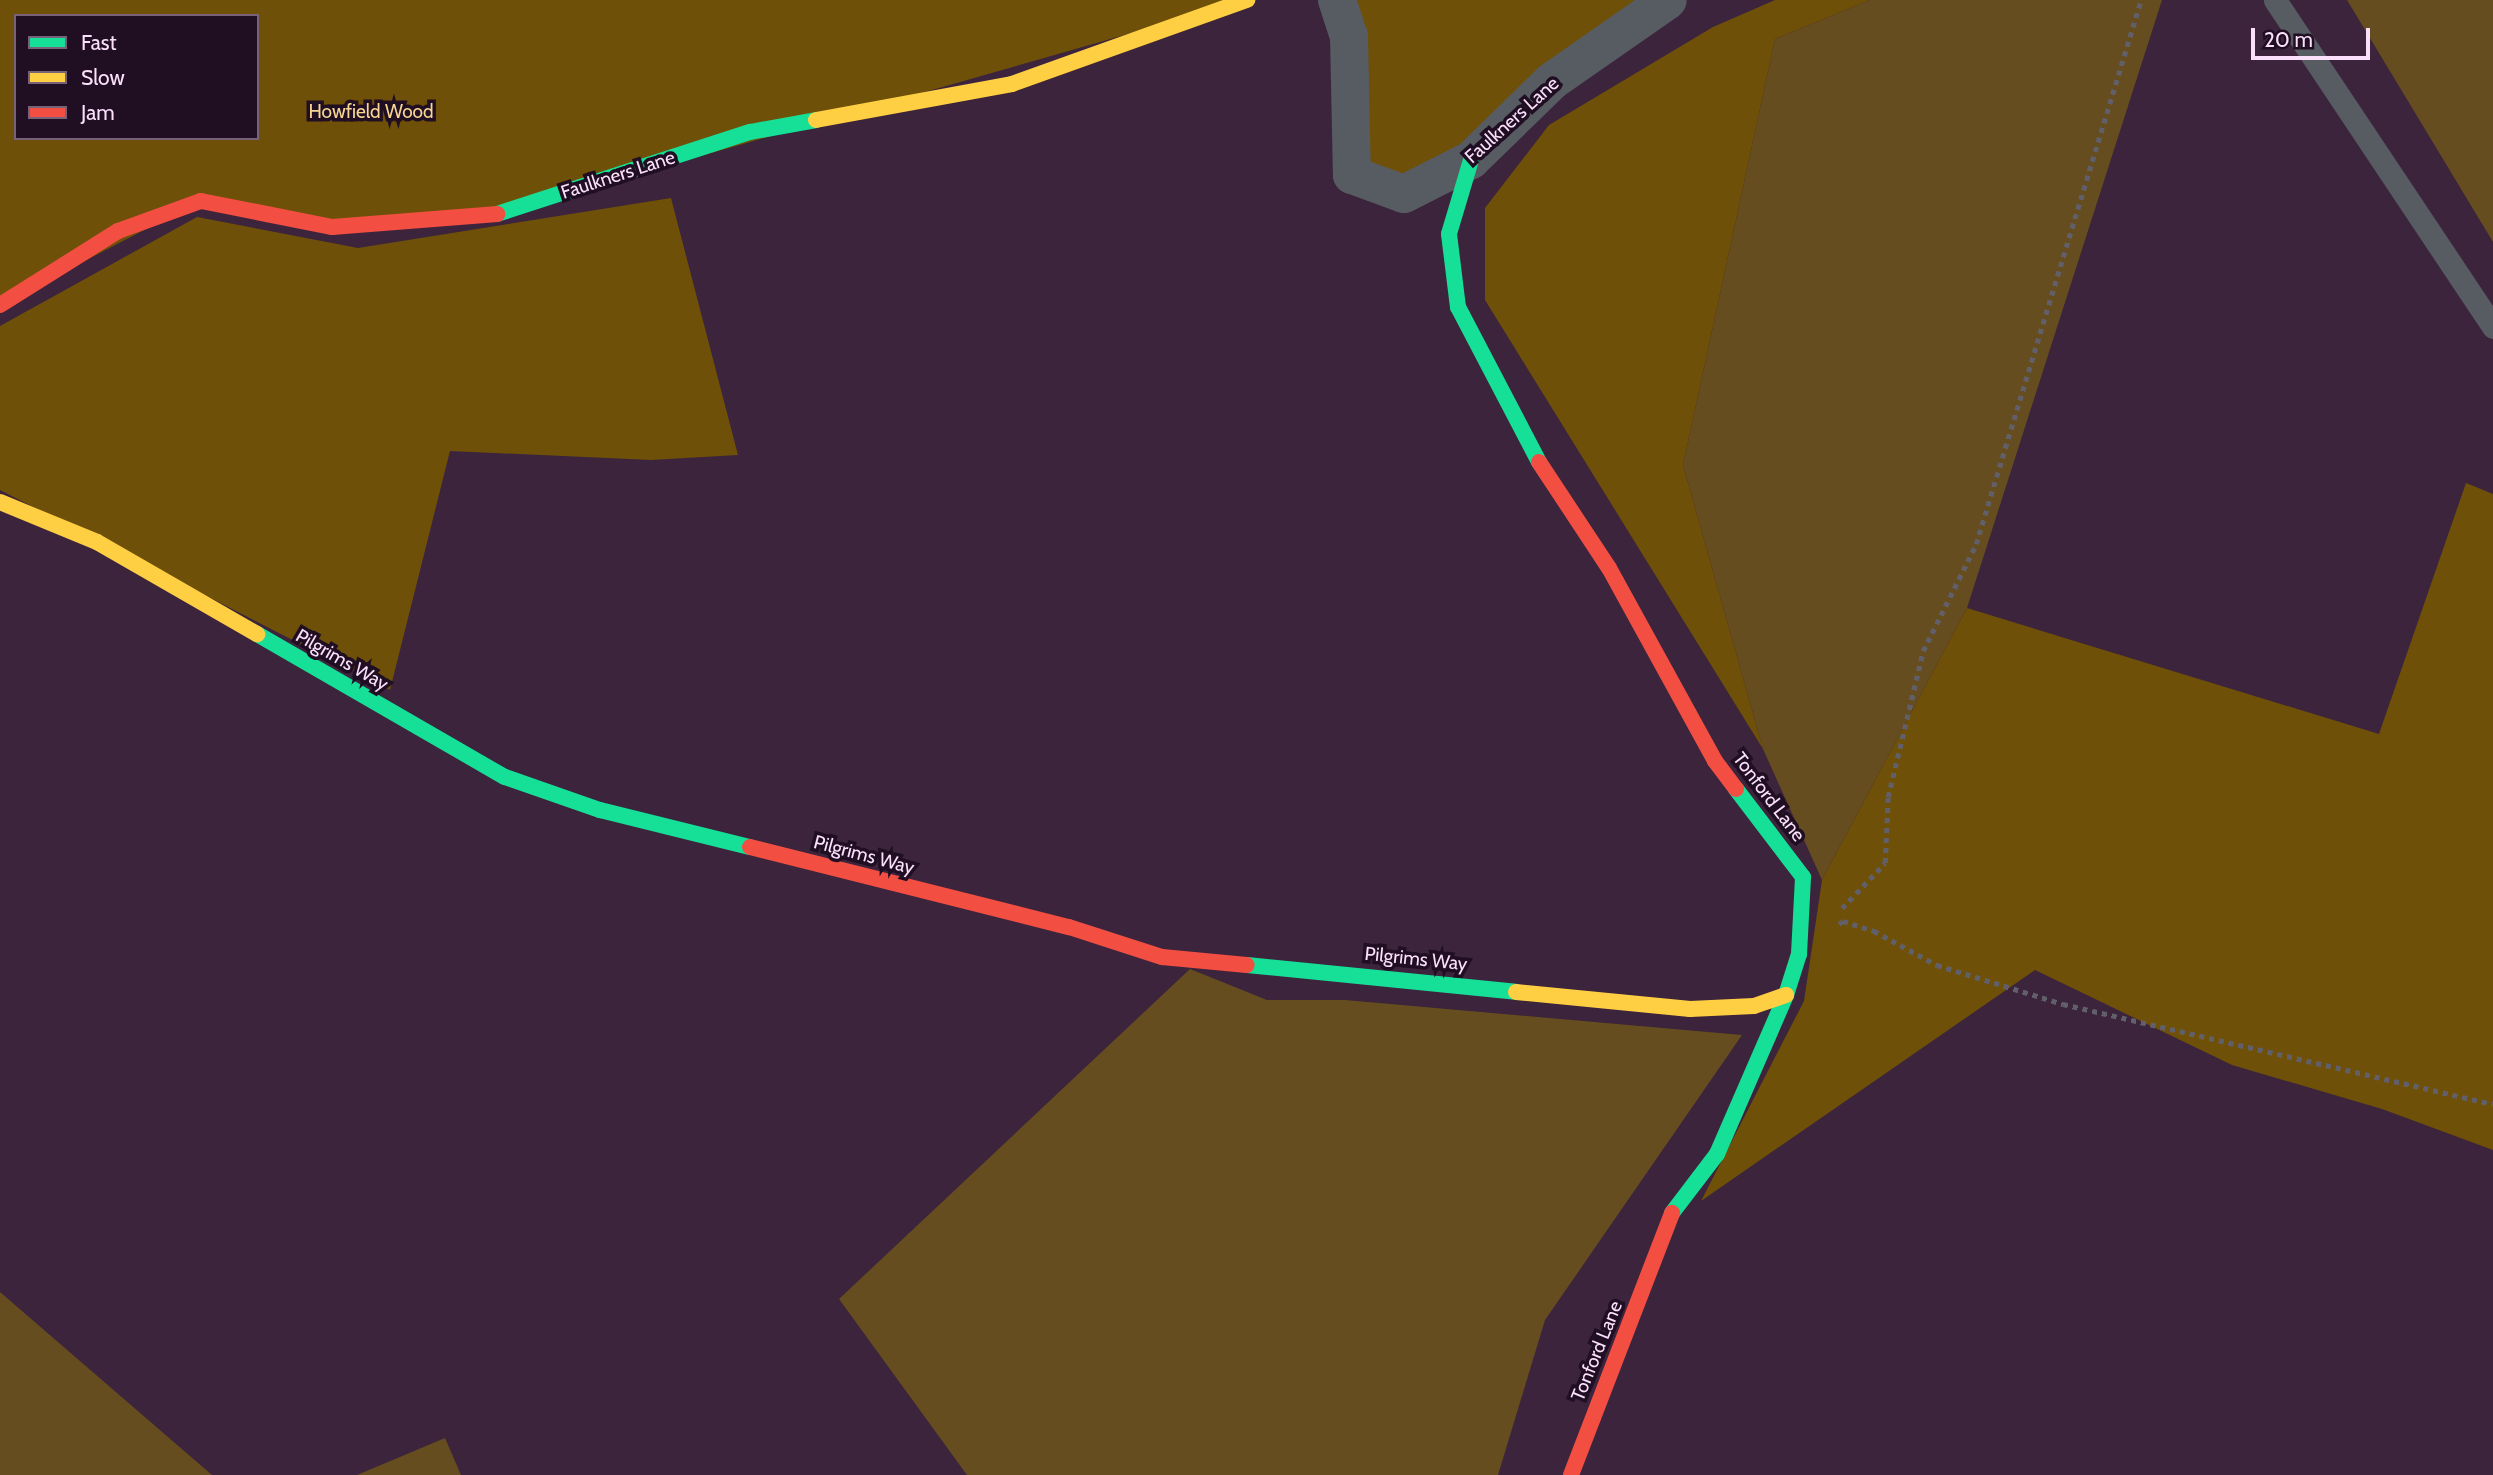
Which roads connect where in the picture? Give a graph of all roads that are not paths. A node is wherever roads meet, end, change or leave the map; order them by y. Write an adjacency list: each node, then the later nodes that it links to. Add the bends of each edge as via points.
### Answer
1 (1247, 0): 6 (street, Faulkners Lane, via 1012,84 750,132 498,214 332,227 201,201 118,231)
2 (1337, 0): 5 (street, Faulkners Lane, via 1349,36 1352,175 1404,194)
3 (1668, 0): 5 (street, Faulkners Lane, via 1552,82)
4 (2274, 0): 7 (lane)
5 (1471, 160): 9 (street, Tonford Lane, via 1449,234 1458,307 1530,447 1609,568 1715,761 1803,877 1799,954)
6 (0, 305)
7 (2493, 327)
8 (0, 502): 9 (street, Pilgrims Way, via 97,542 505,777 600,810 1069,927 1162,957 1690,1009 1754,1006)
9 (1786, 995): 10 (street, Tonford Lane, via 1717,1154 1675,1206)
10 (1571, 1475)

